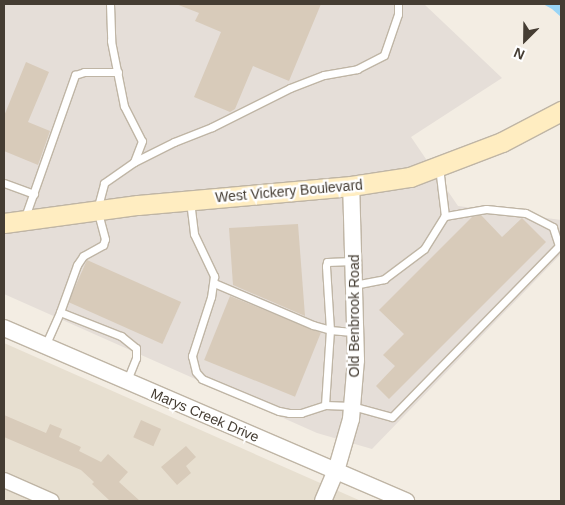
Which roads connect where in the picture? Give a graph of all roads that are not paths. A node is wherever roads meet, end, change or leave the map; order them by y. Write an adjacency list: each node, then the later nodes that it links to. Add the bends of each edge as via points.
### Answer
1 (110, 4): 3 (lane, via 111,41)
2 (398, 4): 5 (lane, via 398,14 384,54 357,69 324,75 290,88)
3 (118, 72): 5 (lane, via 124,106 142,141); 9 (lane, via 75,75)
4 (561, 111): 6 (main road, West Vickery Boulevard, via 502,142)
5 (134, 162): 11 (lane, via 104,183)
6 (438, 167): 8 (main road, West Vickery Boulevard, via 410,177); 12 (lane)
7 (4, 183): 9 (lane)
8 (351, 186): 10 (main road, West Vickery Boulevard); 15 (street, Old Benbrook Road)
9 (34, 194): 13 (lane)
10 (190, 200): 11 (main road, West Vickery Boulevard); 16 (lane, via 194,234 214,276)
11 (98, 210): 13 (main road, West Vickery Boulevard); 18 (lane, via 105,239 103,246 83,256 77,265)
12 (445, 216): 17 (lane, via 424,249 384,279); 25 (lane, via 486,209 525,213 553,227 559,246 392,416)
13 (24, 220): 14 (main road, West Vickery Boulevard)
14 (4, 223)
15 (354, 261): 17 (street, Old Benbrook Road); 20 (lane, via 327,262)
16 (214, 283): 20 (lane); 24 (lane, via 192,356 196,372 202,379 279,411 301,413)
17 (354, 285): 21 (street, Old Benbrook Road)
18 (60, 312): 22 (lane); 23 (lane, via 131,342 136,348 136,358)
19 (4, 328): 22 (street, Marys Creek Drive)
20 (330, 330): 21 (lane); 24 (lane)
21 (356, 332): 25 (street, Old Benbrook Road)
22 (45, 346): 23 (street, Marys Creek Drive)
23 (127, 381): 26 (street, Marys Creek Drive)
24 (325, 405): 25 (lane)
25 (352, 406): 26 (street, Old Benbrook Road)
26 (336, 472): 29 (street, Old Benbrook Road); 30 (street, Marys Creek Drive)
27 (4, 480): 28 (street)
28 (52, 501)
29 (323, 501)
30 (406, 501)

